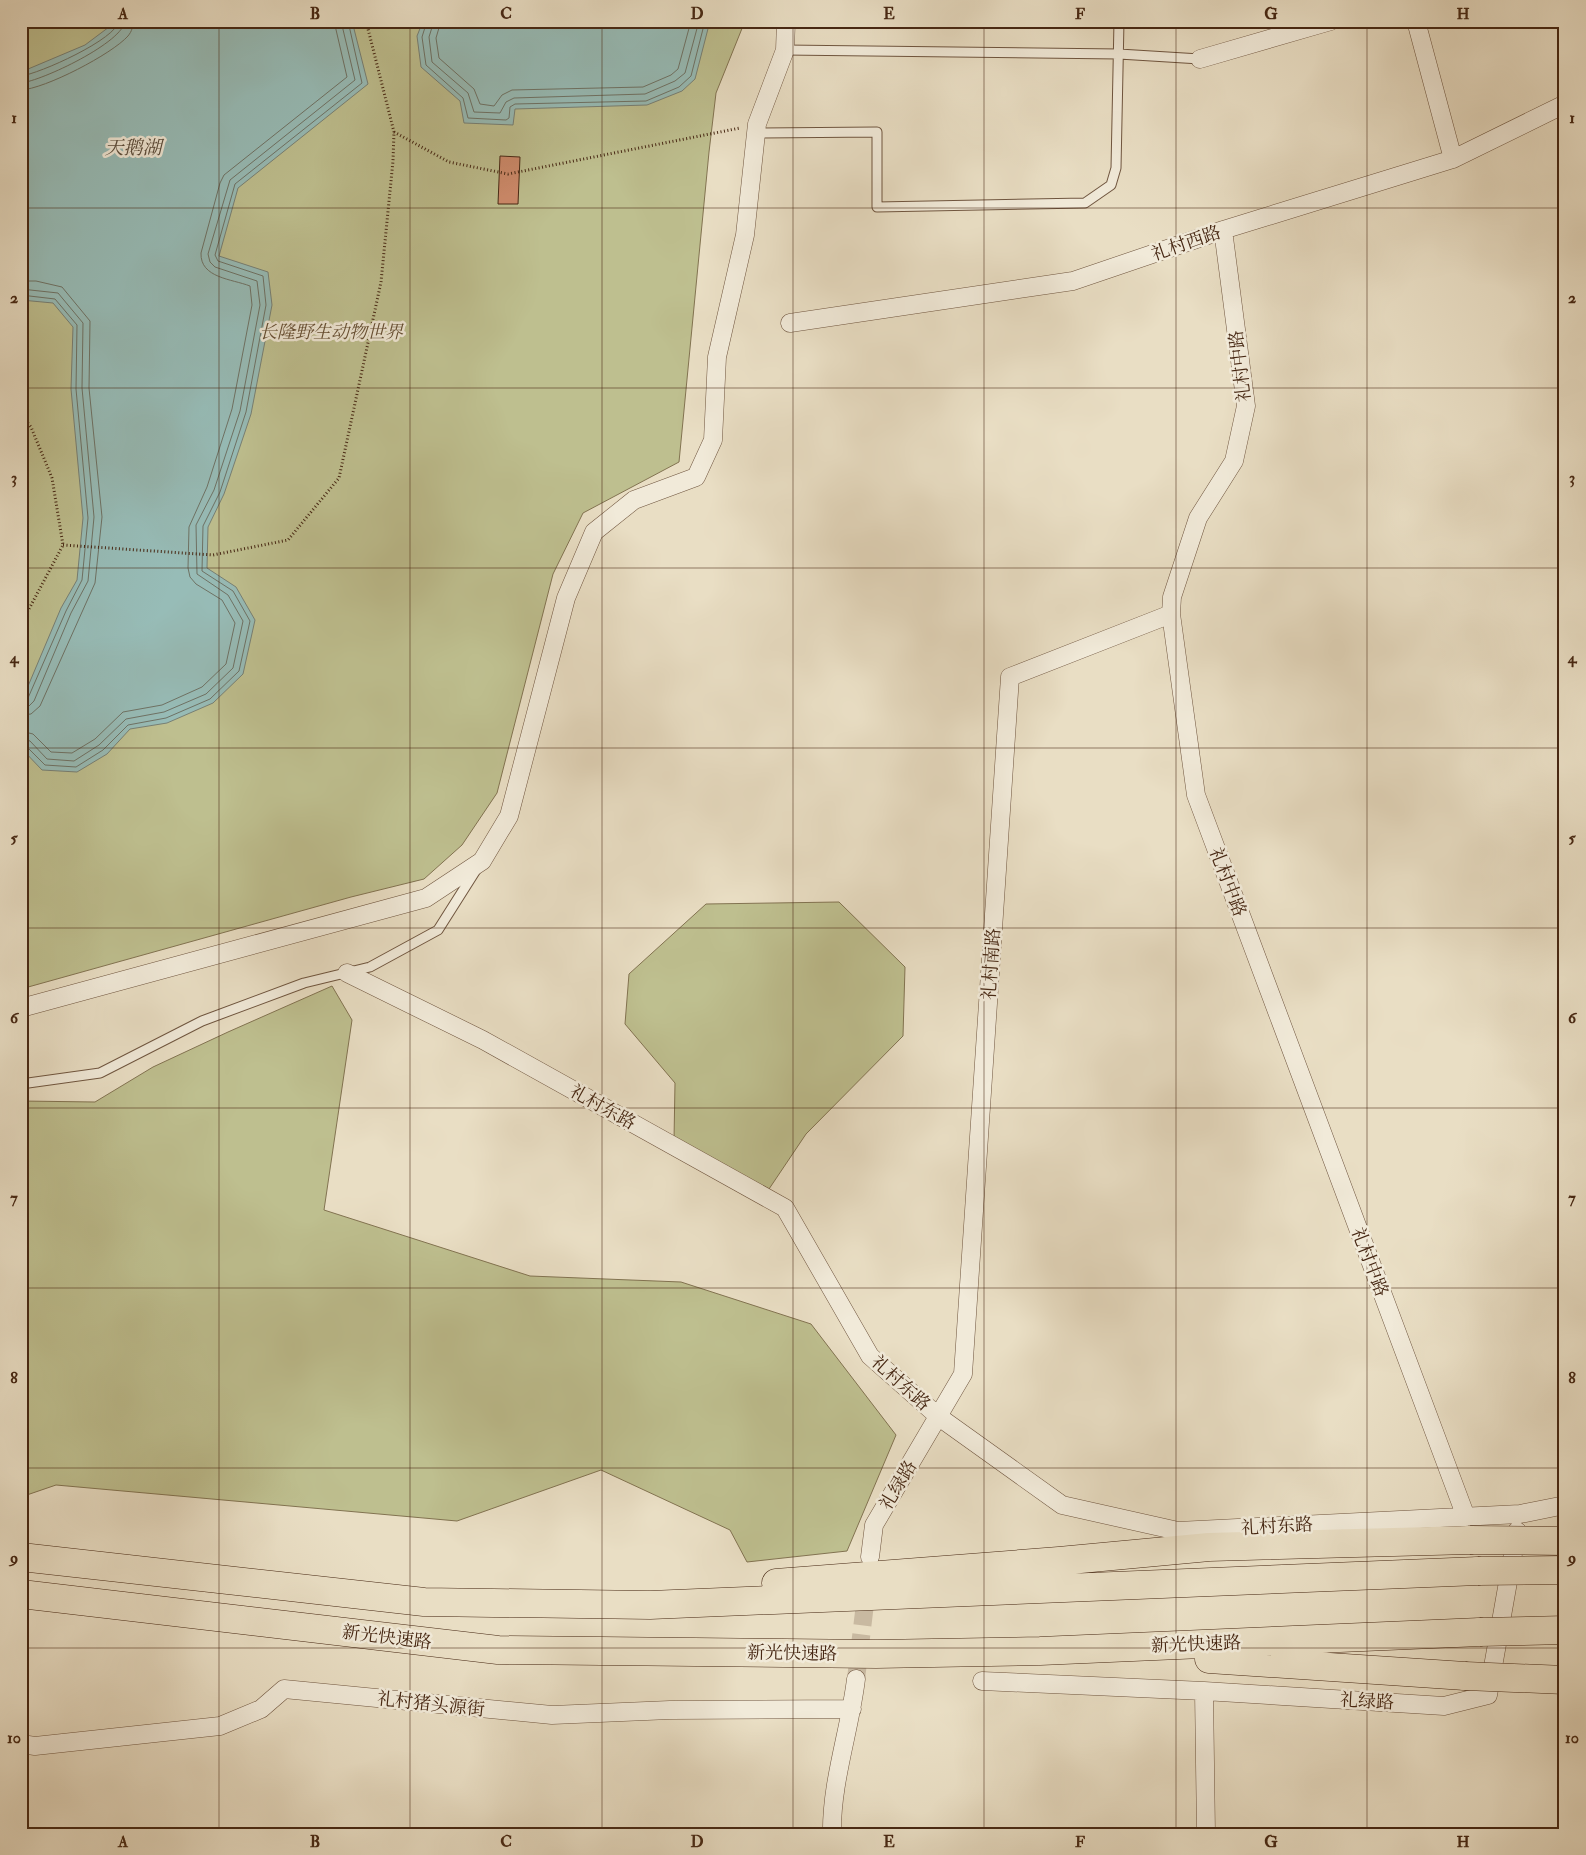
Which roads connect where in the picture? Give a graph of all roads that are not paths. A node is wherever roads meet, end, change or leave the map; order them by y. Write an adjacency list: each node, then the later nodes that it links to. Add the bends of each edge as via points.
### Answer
1 (28, 21): 6 (street)
2 (786, 21): 7 (street)
3 (1119, 21): 8 (lane)
4 (1331, 21): 9 (street)
5 (1416, 21): 12 (street)
6 (21, 23)
7 (785, 50): 8 (lane); 11 (street)
8 (1119, 54): 9 (lane); 11 (lane, via 1116,168 1111,185 1085,203 876,208 877,132)
9 (1200, 59)
10 (1565, 104): 12 (street, 礼村西路)
11 (757, 129): 16 (street, via 745,235 717,358 713,440 696,477 634,500 594,532 566,598 509,816)
12 (1453, 159): 13 (street, 礼村西路)
13 (1223, 230): 14 (street, 礼村西路, via 1073,281); 15 (street, 礼村中路, via 1246,406 1234,461 1198,518 1172,598)
14 (790, 323)
15 (1171, 614): 20 (street, 礼村南路, via 1010,678 963,1374); 23 (street, 礼村中路, via 1196,795)
16 (482, 861): 17 (lane, via 438,930 370,967); 18 (street, via 426,898)
17 (347, 973): 19 (lane, via 304,983 202,1021 100,1073); 20 (street, 礼村东路, via 483,1040 785,1208 870,1356)
18 (21, 1008)
19 (21, 1084)
20 (938, 1416): 23 (street, 礼村东路, via 1062,1505 1178,1531); 26 (street, 礼绿路, via 874,1525)
21 (1565, 1505): 22 (street, 礼村东路)
22 (1520, 1514): 23 (street, 礼村东路); 35 (street, 礼绿路, via 1488,1695 1444,1706)
23 (1468, 1528): 24 (highway, bridge); 29 (highway, via 853,1576)
24 (1565, 1541)
25 (21, 1557): 29 (highway, via 424,1602)
26 (870, 1557)
27 (1565, 1570): 29 (highway, bridge, via 650,1605)
28 (21, 1594): 31 (highway, 新光快速路, via 498,1650 876,1654)
29 (550, 1604)
30 (1565, 1630): 31 (highway, 新光快速路, bridge)
31 (1040, 1651): 33 (highway, bridge)
32 (856, 1679): 36 (street)
33 (1565, 1680)
34 (982, 1681): 35 (street)
35 (1204, 1692): 39 (street)
36 (852, 1709): 37 (street, 礼村猪头源街, via 670,1710 552,1716 284,1690 261,1709 220,1726 35,1746); 38 (street, via 832,1809)
37 (21, 1744)
38 (832, 1834)
39 (1206, 1834)

